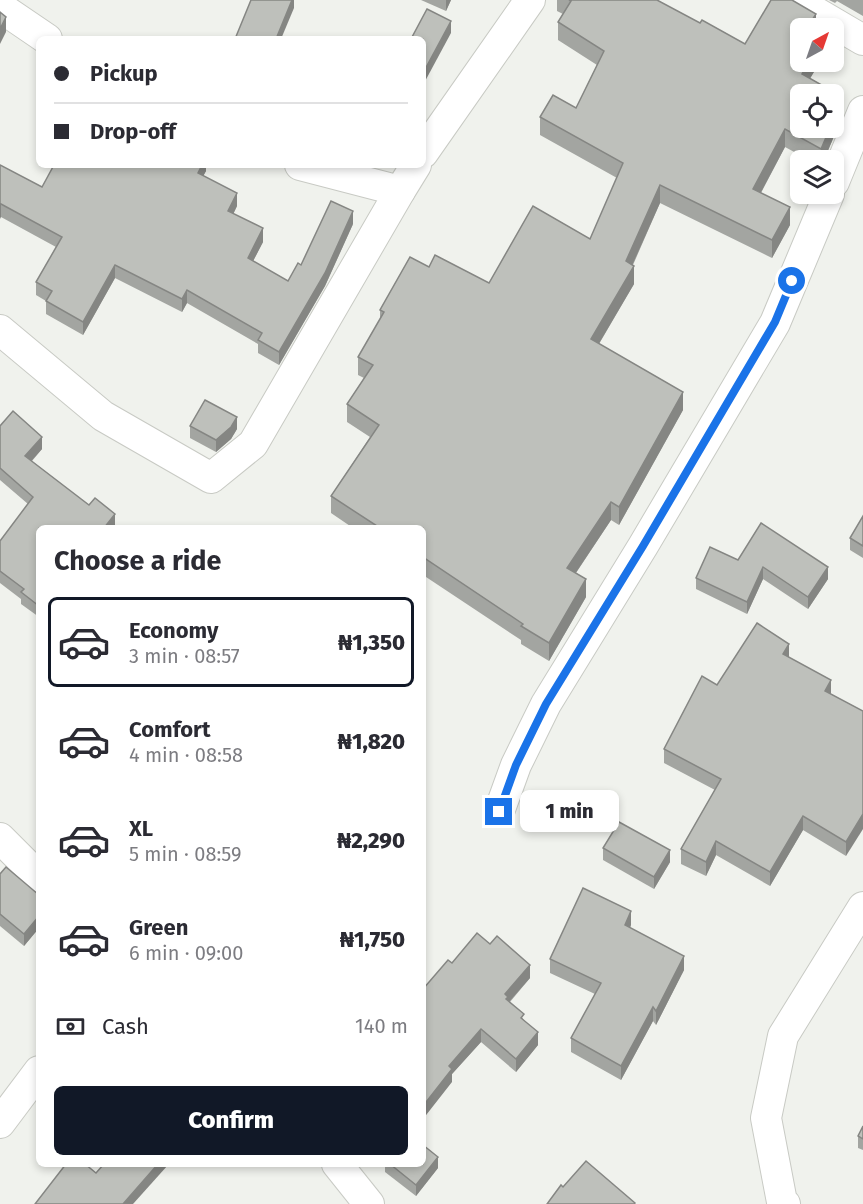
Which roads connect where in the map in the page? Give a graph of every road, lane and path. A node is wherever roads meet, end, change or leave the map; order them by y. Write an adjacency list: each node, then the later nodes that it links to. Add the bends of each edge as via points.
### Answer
1 (530, 0): 7 (street)
2 (795, 0): 5 (street)
3 (0, 7): 4 (street)
4 (43, 36)
5 (863, 40)
6 (863, 111): 8 (street)
7 (426, 149)
8 (844, 158)
9 (312, 168): 11 (street)
10 (414, 168): 11 (street)
11 (400, 191): 13 (street, via 253,444 211,478 103,416)
12 (825, 204): 14 (street, via 775,322 546,704 516,765)
13 (0, 330)
14 (499, 812)
15 (0, 838): 16 (street)
16 (36, 875)
17 (863, 907): 22 (street, via 783,1036 766,1118)
18 (36, 1075): 19 (street)
19 (0, 1123)
20 (339, 1167): 21 (street)
21 (369, 1204)
22 (785, 1204)

